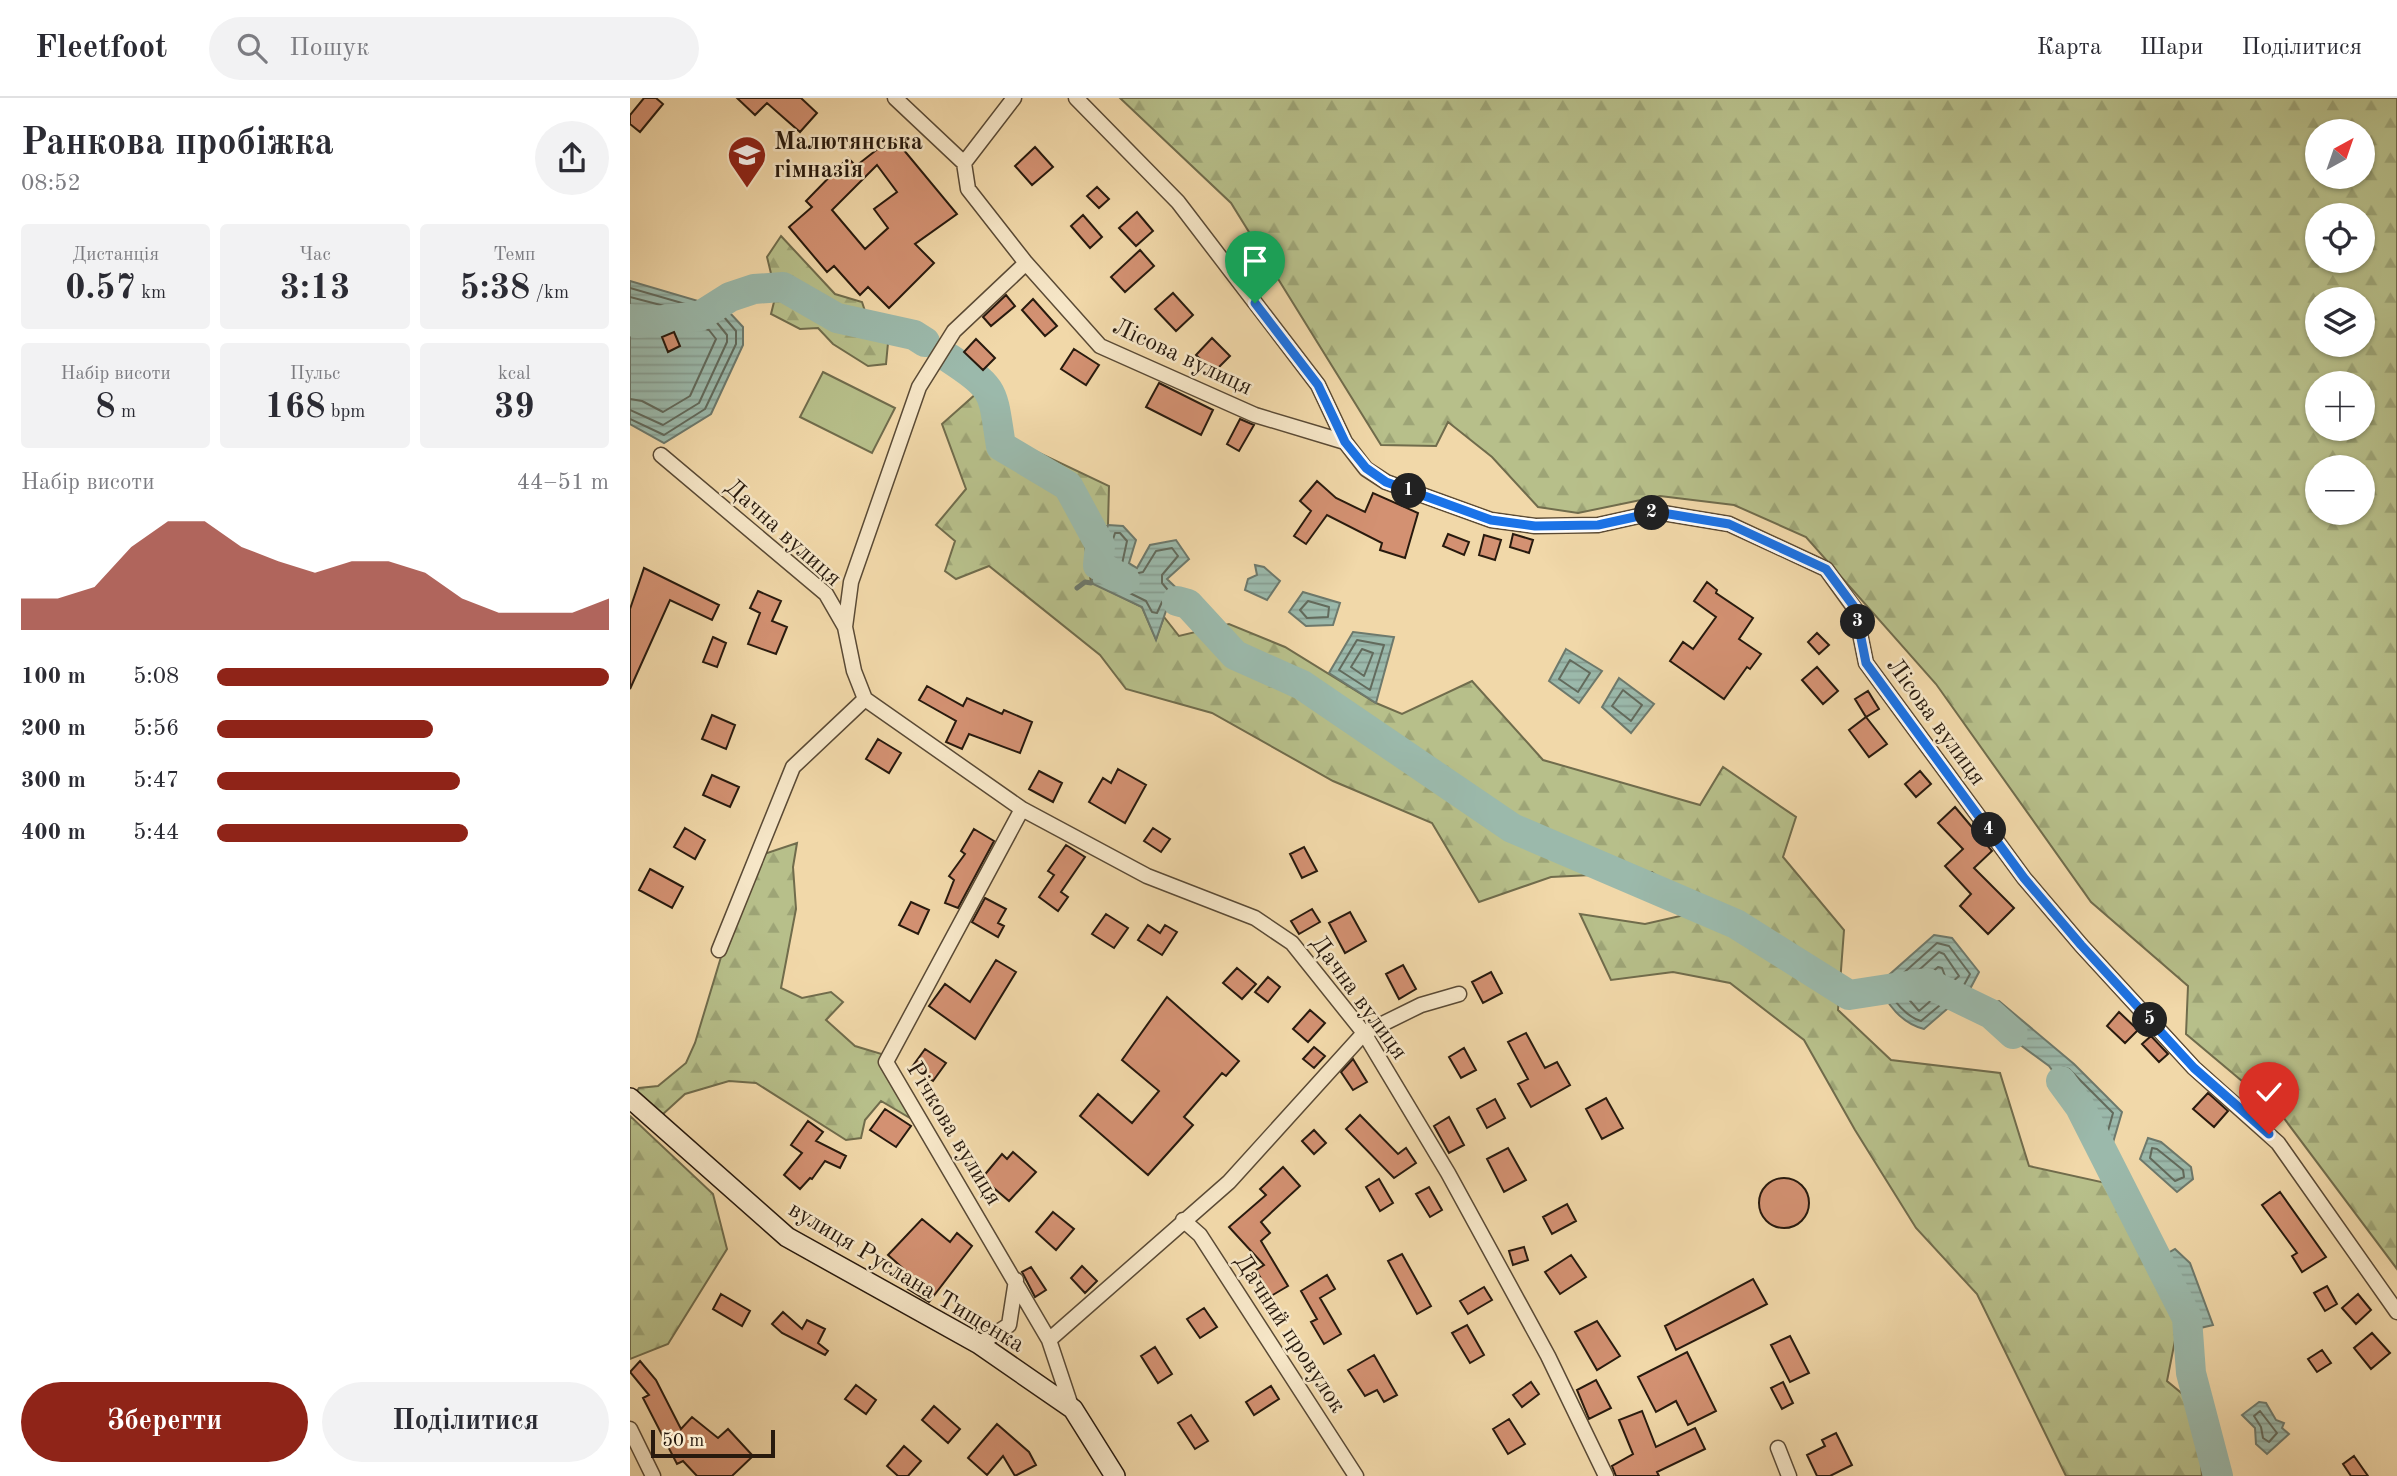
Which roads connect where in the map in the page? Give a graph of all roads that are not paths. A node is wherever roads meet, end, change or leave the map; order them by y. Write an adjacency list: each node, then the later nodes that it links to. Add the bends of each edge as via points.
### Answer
1 (895, 98): 4 (street)
2 (1014, 98): 4 (street)
3 (1076, 98): 6 (street, Лісова вулиця, via 1178,202 1318,385)
4 (964, 163): 5 (street, Лісова вулиця, via 968,189)
5 (1026, 263): 6 (street, Лісова вулиця, via 1100,346 1255,415); 8 (street, via 954,331 919,387 851,582)
6 (1345, 442): 17 (street, Лісова вулиця, via 1366,468 1386,482 1491,520 1535,526 1598,525 1657,512 1729,524 1826,569 1855,608 1866,663 2024,878 2194,1068 2278,1143)
7 (662, 455): 8 (street, Дачна вулиця, via 827,594)
8 (845, 627): 9 (street, Дачна вулиця)
9 (865, 699): 10 (street, Дачна вулиця); 11 (street, via 793,767)
10 (1022, 809): 13 (street, Дачна вулиця, via 1147,876 1255,918 1292,943); 16 (street, Річкова вулиця, via 886,1062)
11 (719, 950)
12 (1459, 994): 13 (street, via 1421,1005)
13 (1364, 1033): 15 (street, via 1229,1182); 26 (street, Дачна вулиця, via 1448,1172)
14 (630, 1098): 19 (street, вулиця Руслана Тищенка, via 787,1237)
15 (1183, 1220): 18 (street); 25 (street, Дачний провулок, via 1200,1235)
16 (1016, 1280): 18 (street, Річкова вулиця); 19 (street, via 1009,1325)
17 (2397, 1312)
18 (1049, 1340): 20 (street, Річкова вулиця)
19 (979, 1344): 20 (street, вулиця Руслана Тищенка)
20 (1073, 1409): 24 (street, вулиця Руслана Тищенка)
21 (630, 1429): 23 (street)
22 (1778, 1448): 27 (street)
23 (653, 1476)
24 (1115, 1476)
25 (1356, 1476)
26 (1606, 1476)
27 (1788, 1476)

